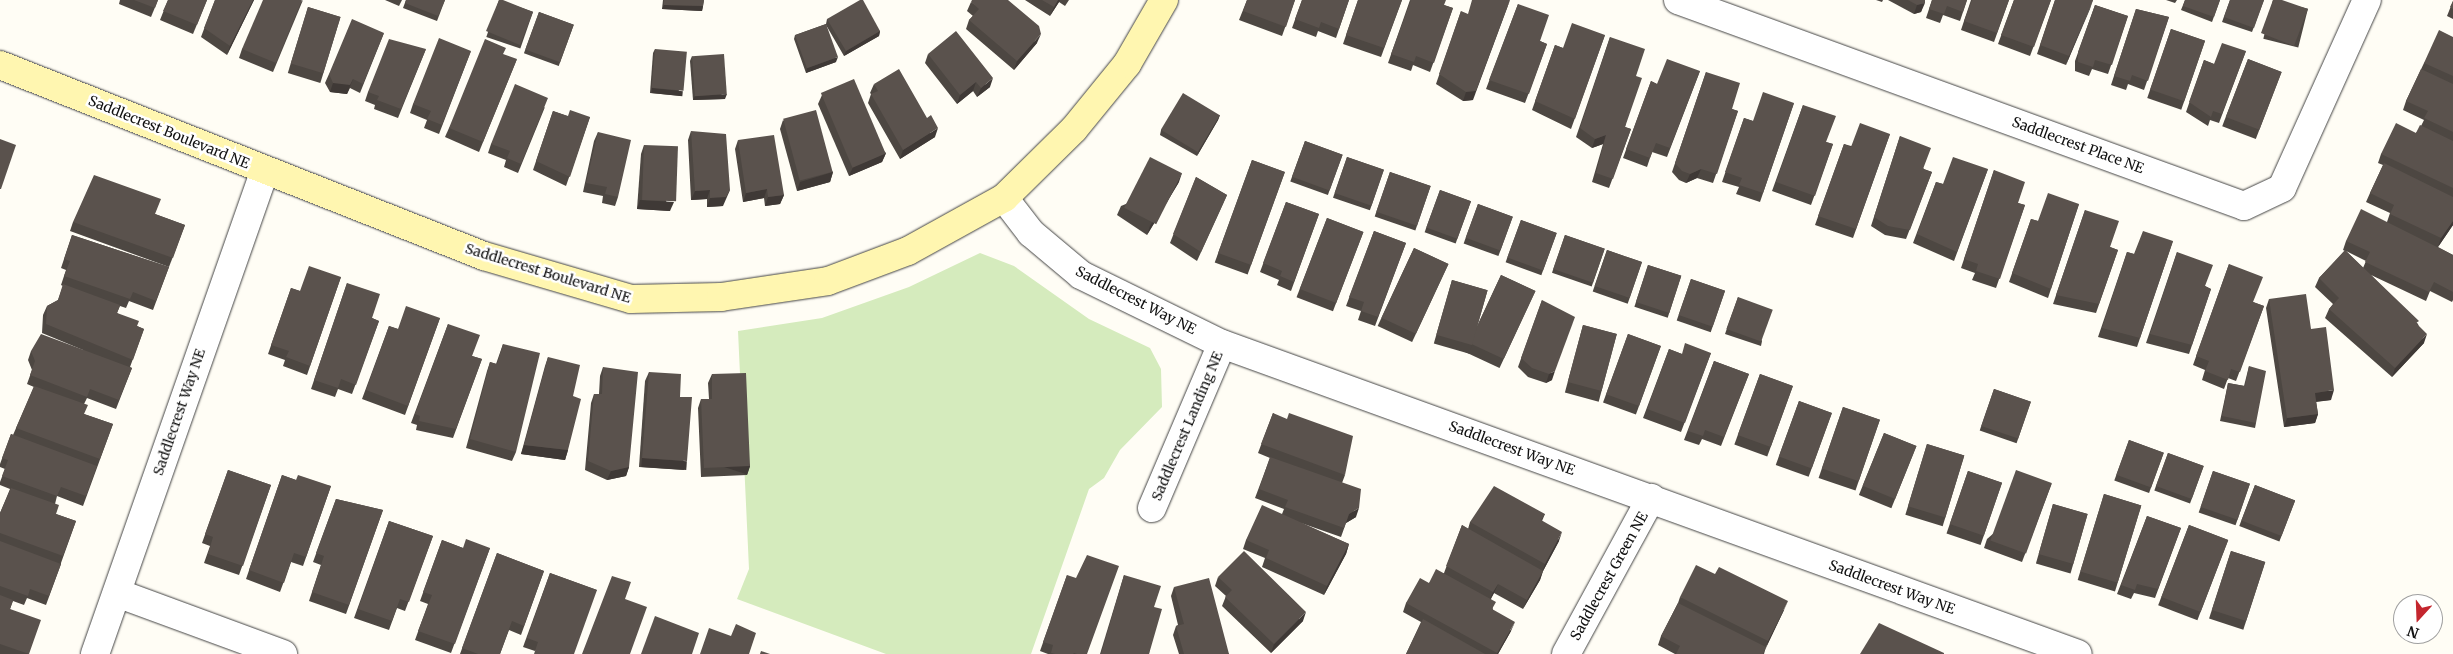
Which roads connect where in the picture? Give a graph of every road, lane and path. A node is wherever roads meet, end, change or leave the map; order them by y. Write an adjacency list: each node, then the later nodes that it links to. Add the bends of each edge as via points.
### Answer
1 (1164, 0): 6 (street, Saddlecrest Boulevard NE, via 1121,71 1074,129)
2 (1678, 0): 3 (street, Saddlecrest Place NE, via 2244,206 2282,188)
3 (2367, 0)
4 (0, 65): 5 (street, Saddlecrest Boulevard NE)
5 (265, 170): 6 (street, Saddlecrest Boulevard NE, via 484,256 631,299 721,297 828,281 908,251); 10 (street, Saddlecrest Way NE)
6 (1004, 198): 7 (street, Saddlecrest Way NE, via 1030,233 1081,275)
7 (1222, 344): 8 (street, Saddlecrest Way NE); 9 (street, Saddlecrest Landing NE)
8 (1652, 498): 11 (street, Saddlecrest Way NE); 14 (street, Saddlecrest Green NE)
9 (1152, 508)
10 (117, 593): 12 (street, Saddlecrest Way NE); 13 (street)
11 (2049, 650): 15 (street, Saddlecrest Way NE)
12 (95, 654)
13 (283, 654)
14 (1566, 654)
15 (2078, 654)

